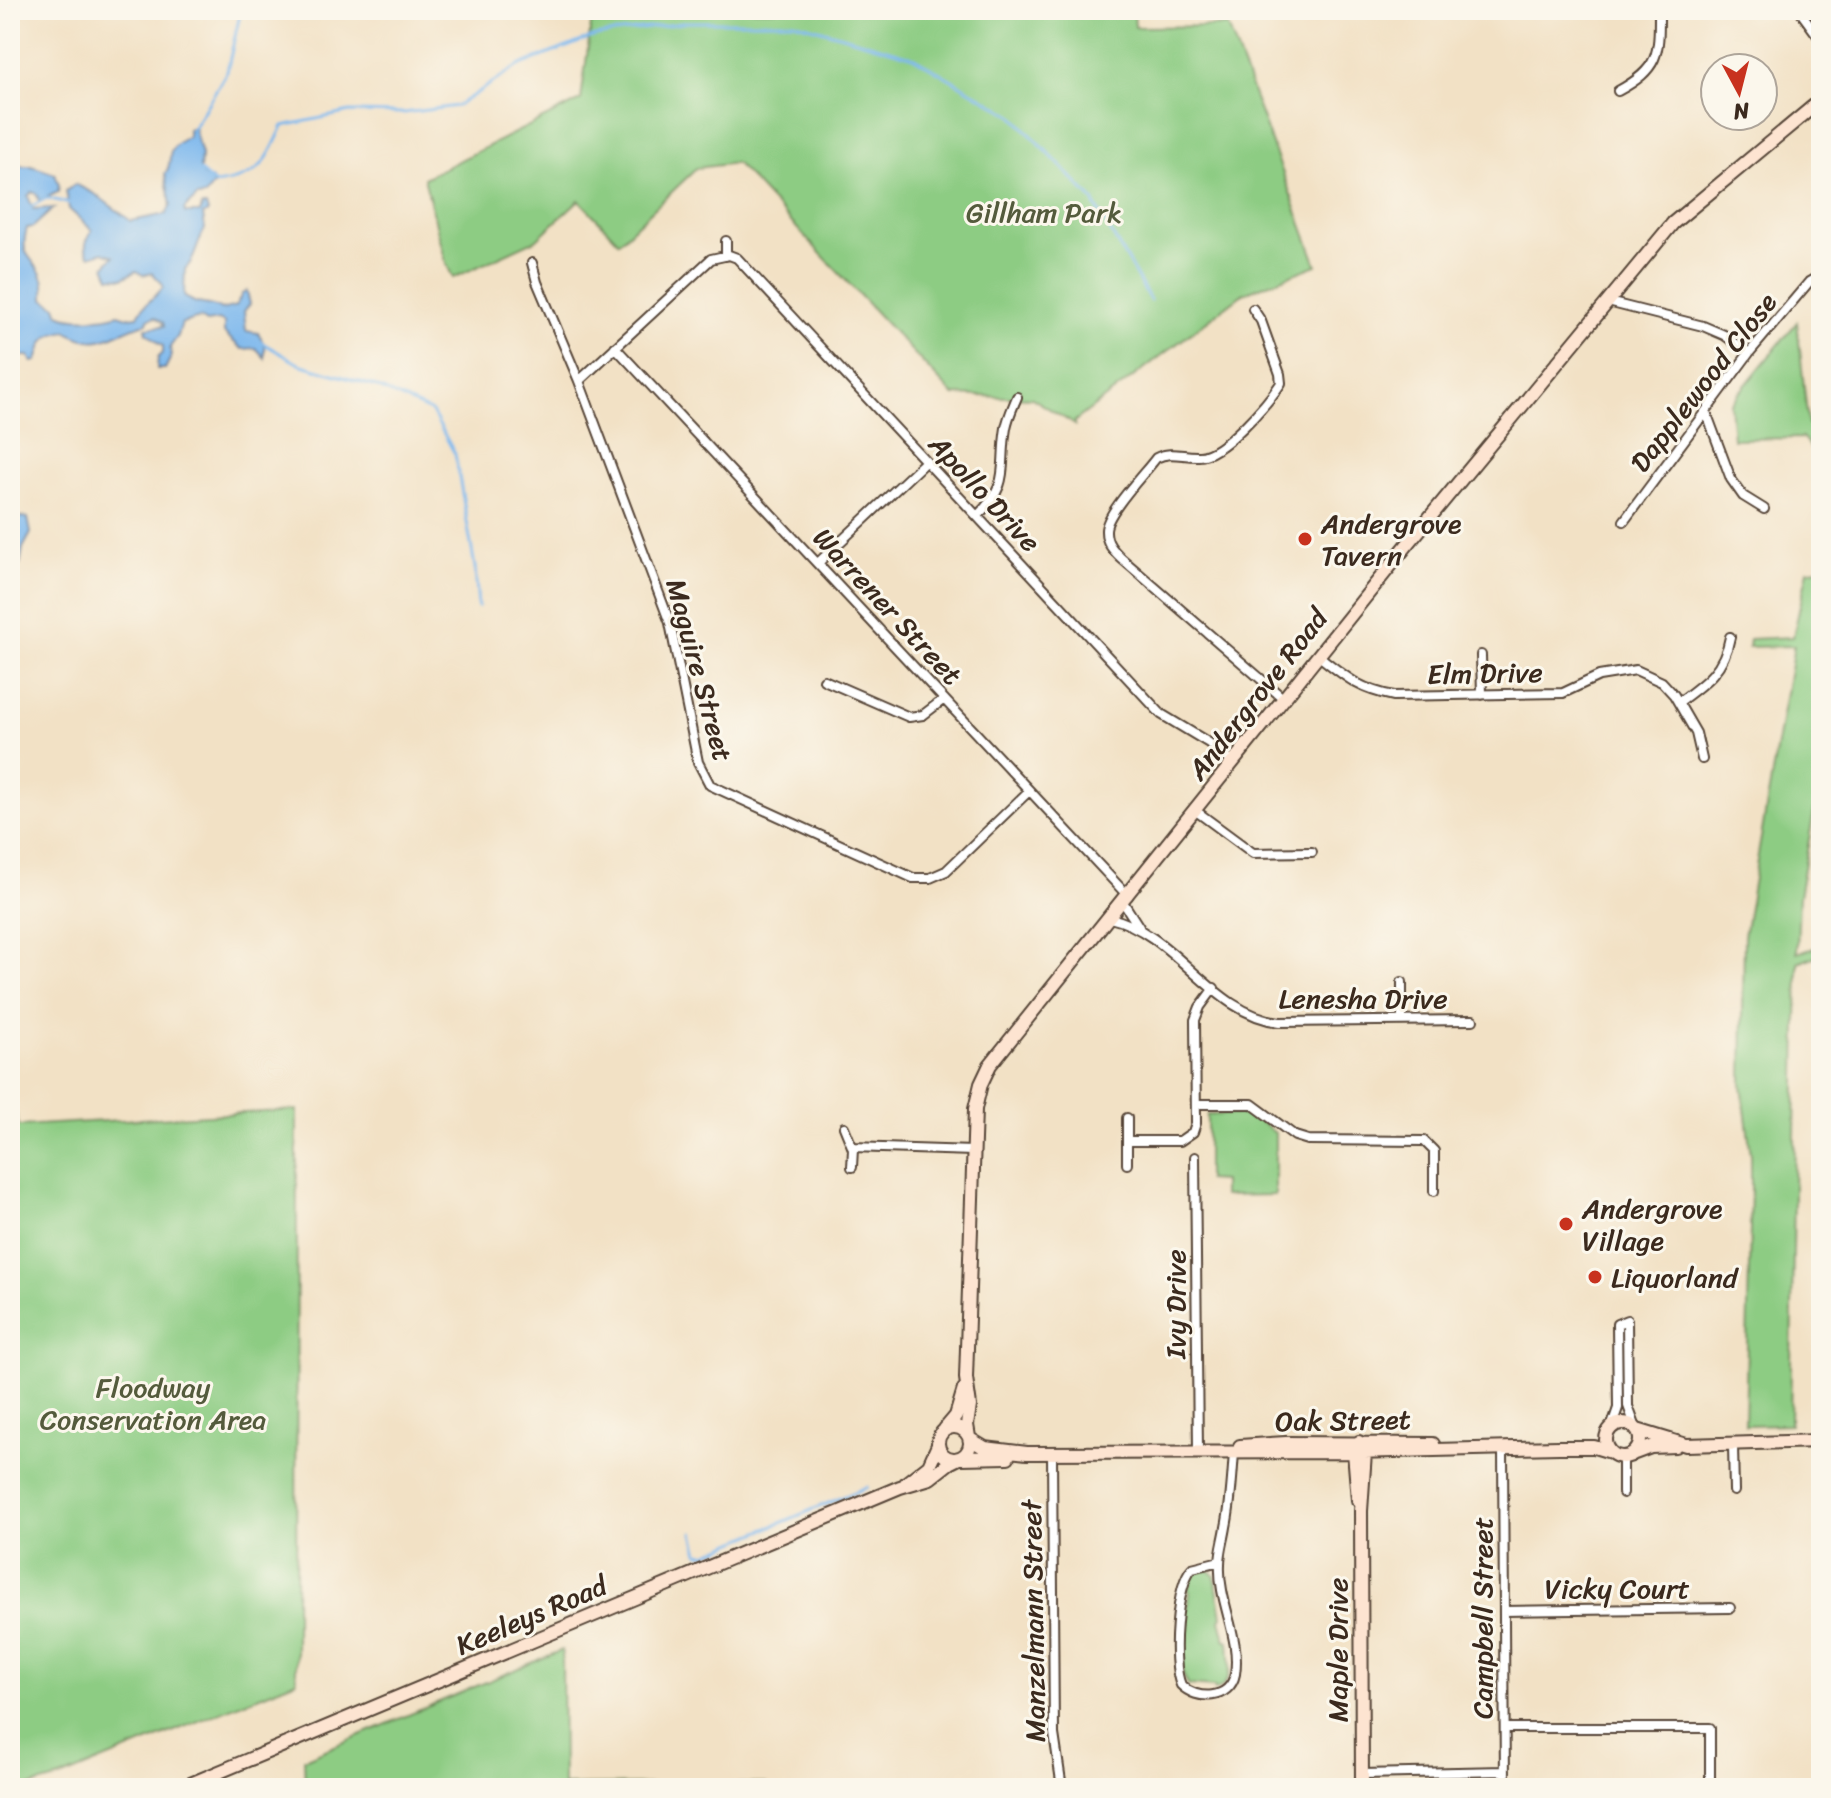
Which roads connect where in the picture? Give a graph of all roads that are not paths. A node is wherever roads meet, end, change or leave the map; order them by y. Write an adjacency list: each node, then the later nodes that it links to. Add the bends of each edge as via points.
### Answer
1 (1659, 10): 4 (street, via 1659,48 1653,61 1646,73)
2 (1799, 10): 3 (street)
3 (1821, 40)
4 (1618, 91)
5 (1821, 100): 10 (street, Andergrove Road, via 1673,223)
6 (726, 241): 7 (street)
7 (726, 256): 12 (street, via 711,259); 17 (street, Apollo Drive, via 737,258)
8 (532, 263): 14 (street, Maguire Street)
9 (1821, 275): 13 (street, Dapplewood Close, via 1809,282)
10 (1608, 302): 13 (street, via 1703,326); 24 (street, Andergrove Road)
11 (1253, 309): 28 (street, via 1281,383 1211,454 1165,453 1156,458 1105,528 1109,546 1121,558)
12 (615, 347): 14 (street); 21 (street, Warrener Street)
13 (1749, 353): 16 (street, Dapplewood Close)
14 (579, 381): 32 (street, Maguire Street, via 670,623 698,762 710,785 913,878 946,871)
15 (1017, 397): 19 (street, via 1006,431 1001,484)
16 (1706, 412): 18 (street, via 1731,479 1743,496); 20 (street, Dapplewood Close)
17 (925, 462): 19 (street, Apollo Drive); 21 (street)
18 (1764, 509)
19 (977, 516): 31 (street, Apollo Drive, via 1161,714)
20 (1624, 521)
21 (819, 562): 27 (street, Warrener Street)
22 (1730, 637): 29 (street, via 1716,673)
23 (1481, 655): 26 (street)
24 (1319, 656): 26 (street, Elm Drive, via 1369,691 1394,696); 28 (street, Andergrove Road)
25 (824, 680): 27 (street, via 909,717 923,715)
26 (1482, 695): 29 (street, Elm Drive, via 1563,693 1599,676 1636,670 1662,682)
27 (944, 699): 32 (street, Warrener Street)
28 (1284, 699): 31 (street, Andergrove Road)
29 (1679, 702): 30 (street, Elm Drive, via 1698,737)
30 (1702, 759)
31 (1232, 762): 33 (street, Andergrove Road)
32 (1029, 791): 35 (street, Warrener Street)
33 (1196, 811): 34 (street, via 1253,853); 35 (street, Andergrove Road)
34 (1312, 852)
35 (1125, 899): 36 (street, Andergrove Road); 37 (street, Lenesha Drive)
36 (1110, 918): 37 (street, Lenesha Drive); 47 (street, Andergrove Road, via 987,1070 976,1101)
37 (1139, 928): 39 (street, Lenesha Drive)
38 (1402, 982): 40 (street)
39 (1214, 988): 40 (street, Lenesha Drive, via 1244,1011 1268,1020); 42 (street, via 1195,1020)
40 (1402, 1020): 41 (street, Lenesha Drive)
41 (1473, 1020)
42 (1196, 1104): 45 (street, via 1195,1128 1186,1139); 51 (street, via 1252,1104 1308,1140 1424,1141 1434,1153)
43 (1127, 1118): 45 (street)
44 (844, 1127): 46 (street)
45 (1127, 1141): 49 (street)
46 (852, 1147): 47 (street); 50 (street)
47 (973, 1151): 52 (street, Andergrove Road)
48 (1195, 1157): 65 (street, Ivy Drive)
49 (1127, 1164)
50 (852, 1167)
51 (1434, 1191)
52 (966, 1378): 55 (street, Andergrove Road, via 956,1416); 56 (street, Andergrove Road)
53 (1610, 1429): 54 (street, via 1622,1423); 54 (street, via 1618,1408 1617,1324 1627,1320 1628,1406); 61 (street, Oak Street); 68 (street, via 1606,1443)
54 (1636, 1429): 59 (street, Oak Street); 68 (street, via 1640,1442)
55 (943, 1431): 56 (street, via 957,1427); 58 (street)
56 (970, 1438): 66 (street, Oak Street, via 985,1448); 69 (street, via 969,1449)
57 (1821, 1441): 60 (street, Oak Street)
58 (938, 1445): 69 (street, via 945,1457); 70 (street, Keeleys Road, via 926,1468)
59 (1694, 1445): 60 (street, Oak Street); 68 (street, Oak Street)
60 (1733, 1445): 71 (street)
61 (1559, 1447): 62 (street, Oak Street); 68 (street, Oak Street)
62 (1503, 1448): 63 (street, Oak Street); 75 (street, Campbell Street)
63 (1359, 1449): 64 (street, Oak Street); 78 (street, Maple Drive)
64 (1234, 1450): 65 (street, Oak Street); 73 (street)
65 (1198, 1451): 67 (street, Oak Street)
66 (1027, 1453): 67 (street, Oak Street); 69 (street, Oak Street)
67 (1052, 1453): 80 (street, Manzelmann Street, via 1054,1734)
68 (1622, 1454): 72 (street)
69 (960, 1458): 70 (street, Keeleys Road, via 930,1478)
70 (900, 1487): 79 (street, Keeleys Road)
71 (1734, 1491)
72 (1623, 1493)
73 (1220, 1561): 73 (street, via 1234,1676 1221,1694 1195,1693 1181,1685 1177,1669 1183,1583 1194,1566)
74 (1730, 1608): 75 (street, Vicky Court)
75 (1504, 1611): 76 (street, Campbell Street)
76 (1505, 1728): 77 (street, Campbell Street); 83 (street, via 1710,1728)
77 (1505, 1771): 78 (street); 82 (street, Campbell Street)
78 (1362, 1774): 81 (street, Maple Drive)
79 (181, 1788)
80 (1062, 1788)
81 (1362, 1788)
82 (1505, 1788)
83 (1710, 1788)

